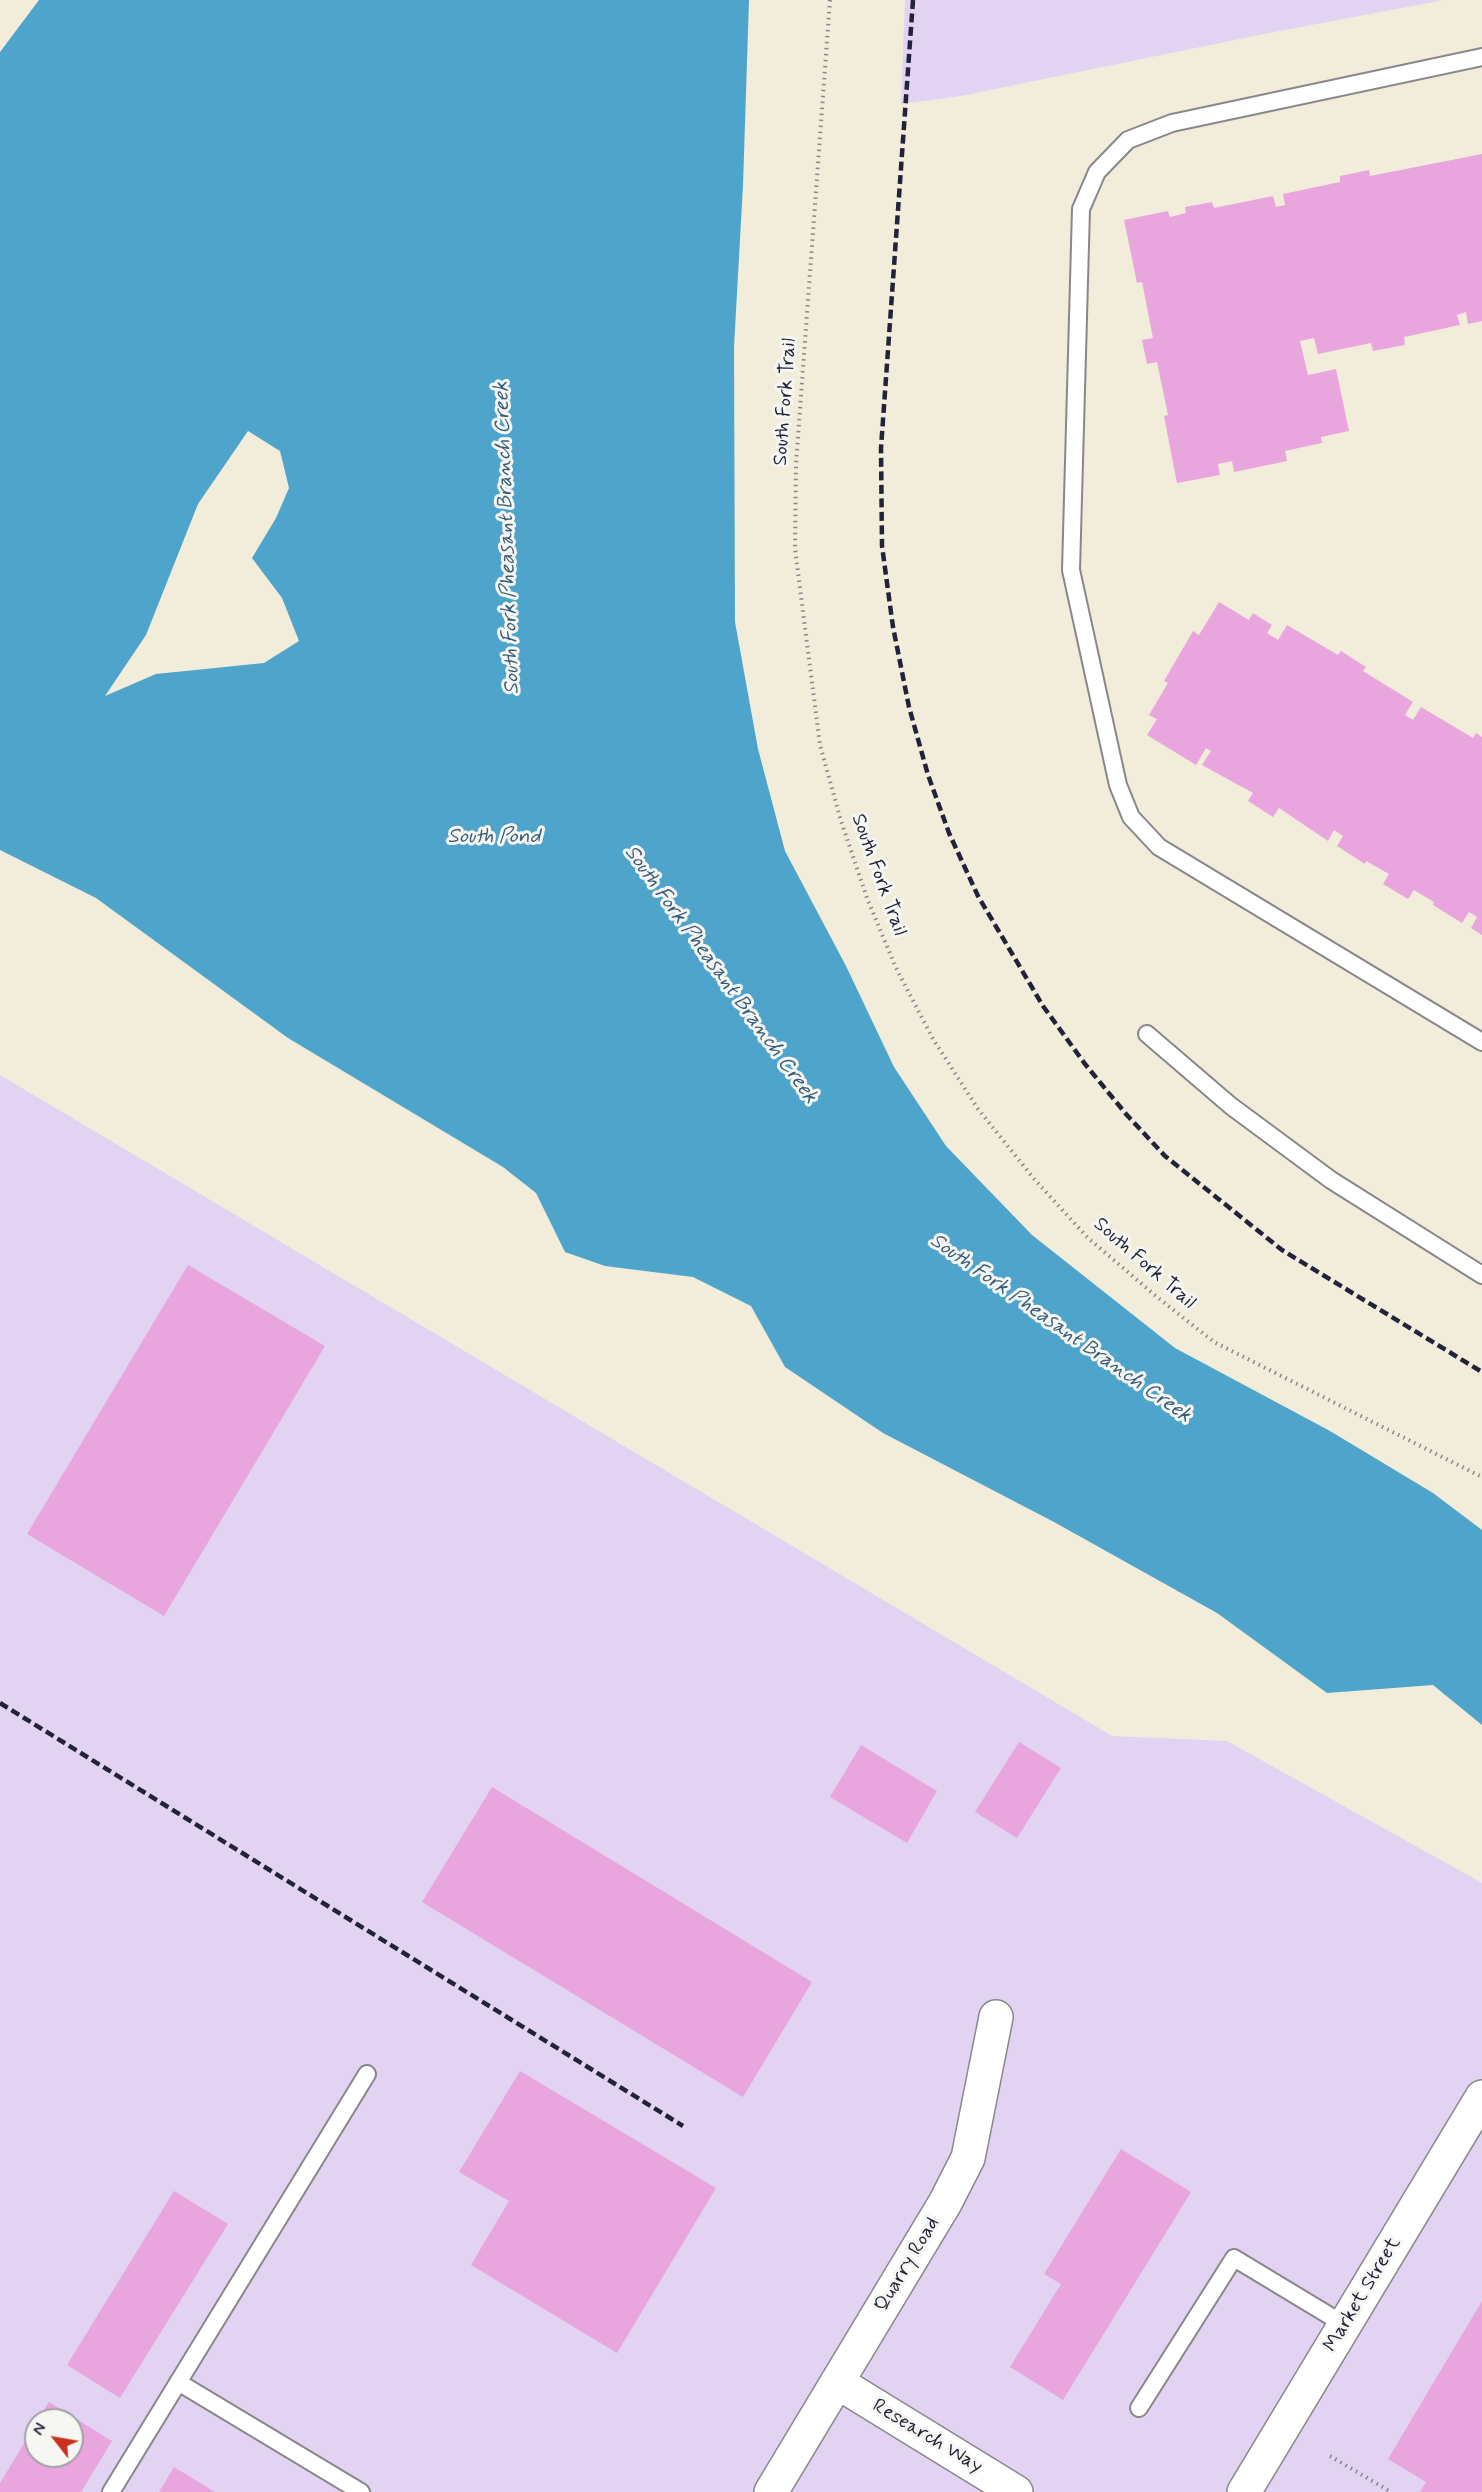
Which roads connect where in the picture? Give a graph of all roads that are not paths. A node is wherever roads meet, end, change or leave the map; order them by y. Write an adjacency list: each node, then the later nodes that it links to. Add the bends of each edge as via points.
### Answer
1 (1482, 57): 3 (lane, via 1172,123 1128,140 1097,172 1081,210 1071,570 1118,785 1131,817 1159,847)
2 (1147, 1034): 4 (lane, via 1230,1106 1331,1180)
3 (1482, 1042)
4 (1482, 1275)
5 (996, 2017): 10 (street, Quarry Road, via 968,2158)
6 (367, 2074): 9 (lane)
7 (1482, 2097): 8 (street, Market Street)
8 (1345, 2325): 11 (lane, via 1234,2258); 16 (street, Market Street)
9 (178, 2382): 12 (lane); 13 (lane)
10 (837, 2382): 14 (street, Quarry Road); 15 (street, Research Way)
11 (1139, 2408)
12 (111, 2492)
13 (361, 2492)
14 (771, 2492)
15 (1016, 2492)
16 (1244, 2492)

